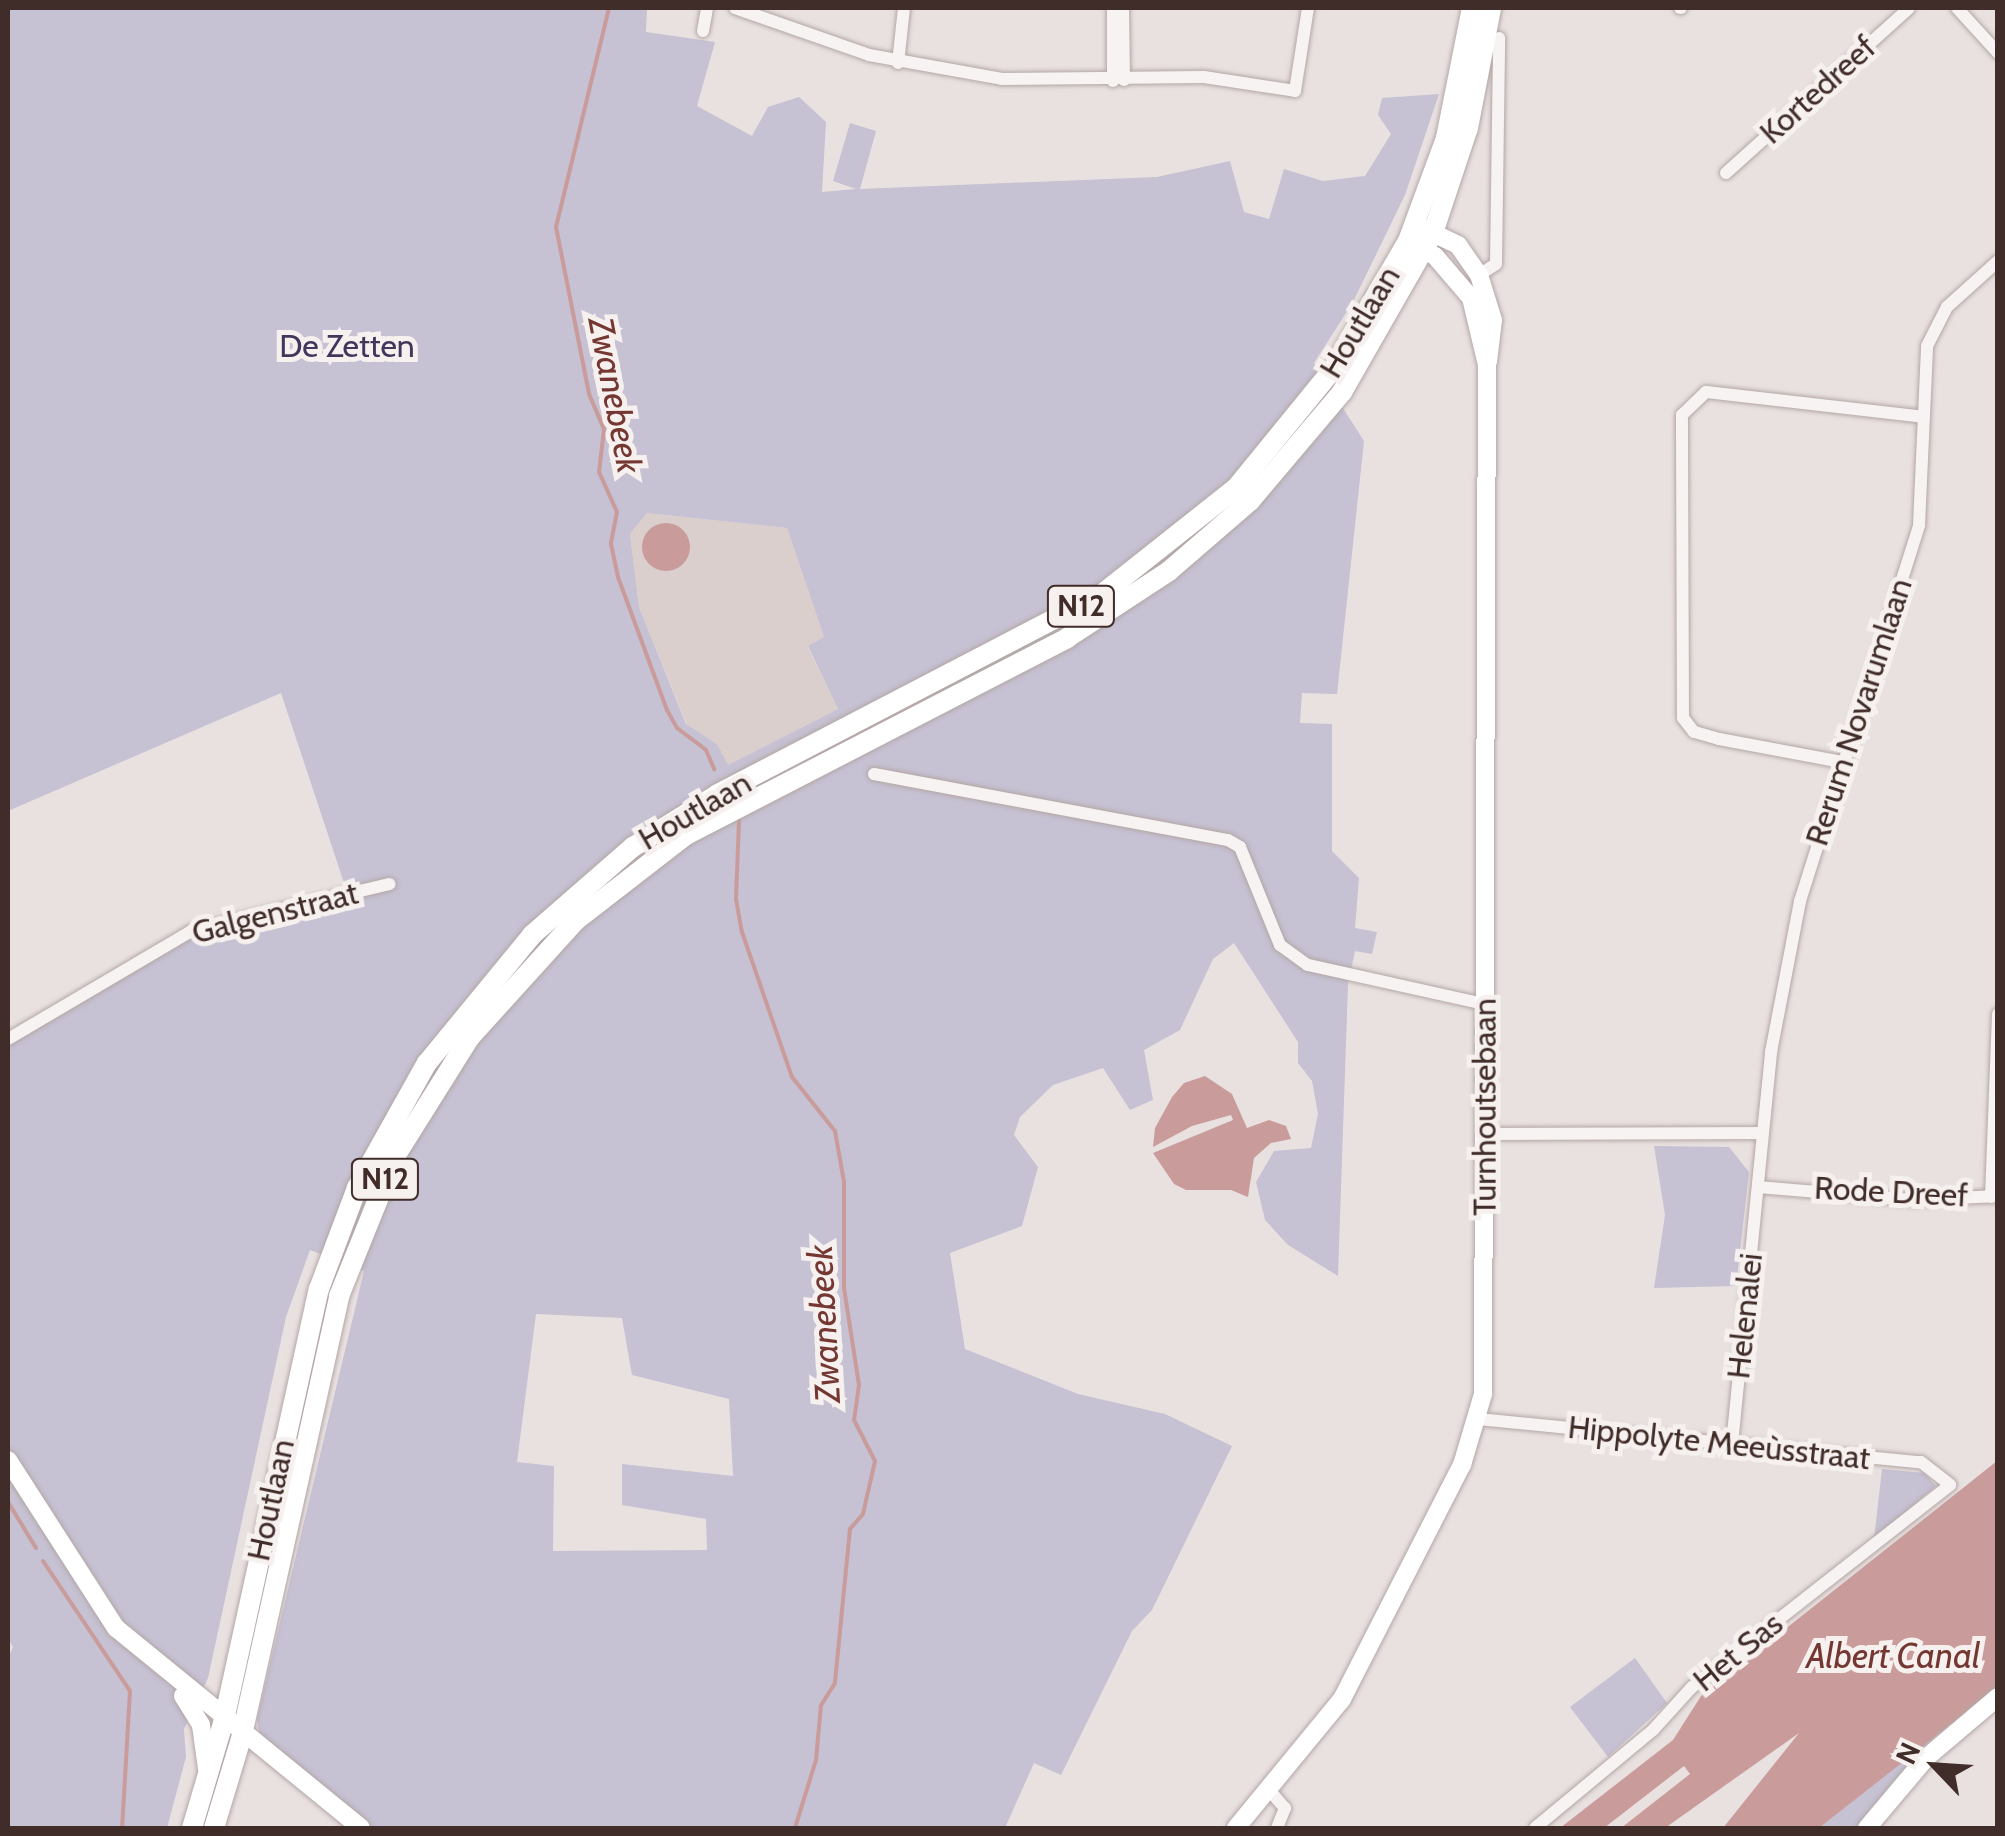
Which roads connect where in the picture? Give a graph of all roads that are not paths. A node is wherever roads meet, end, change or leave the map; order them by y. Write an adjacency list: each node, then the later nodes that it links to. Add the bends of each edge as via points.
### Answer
1 (707, 8): 11 (street)
2 (735, 8): 14 (street)
3 (904, 8): 14 (street)
4 (1112, 8): 15 (street)
5 (1123, 8): 15 (street)
6 (1308, 8): 15 (street, via 1295,91 1204,77)
7 (1472, 8): 17 (main road, Houtlaan / N12)
8 (1491, 8): 17 (main road, Houtlaan / N12, via 1468,128)
9 (1909, 8): 16 (street, Kortedreef)
10 (1957, 8): 13 (street)
11 (703, 31)
12 (1499, 38): 19 (street, via 1496,264)
13 (1998, 53)
14 (898, 62): 15 (street, via 1002,80)
15 (1118, 81)
16 (1726, 173)
17 (1420, 237): 19 (main road, Turnhoutsebaan, via 1458,245); 37 (main road, Houtlaan / N12, via 1307,406 1236,488 1188,530 1056,621 674,818 560,908 455,1024 381,1141 324,1274); 38 (main road, Houtlaan / N12, via 1342,392 1250,501 1181,562 1067,638 686,835 604,895 496,1002 421,1110 354,1252 322,1360)
18 (1998, 261): 20 (street, Rerum Novarumlaan, via 1934,326)
19 (1471, 280): 24 (main road, Turnhoutsebaan, via 1493,320 1487,365)
20 (1924, 416): 21 (street, Rerum Novarumlaan, via 1919,525); 21 (street, via 1706,392 1682,415 1683,718 1694,732 1719,739)
21 (1842, 762): 28 (street, Rerum Novarumlaan, via 1800,901)
22 (874, 774): 24 (street, via 1228,840 1240,847 1274,935 1308,965)
23 (390, 884): 26 (street, Galgenstraat, via 190,931)
24 (1484, 1004): 27 (main road, Turnhoutsebaan)
25 (1998, 1014): 30 (street)
26 (8, 1039)
27 (1486, 1134): 28 (street); 31 (main road, Turnhoutsebaan)
28 (1762, 1137): 29 (street, Rerum Novarumlaan)
29 (1759, 1181): 30 (street, Rode Dreef, via 1914,1200); 32 (street, Helenalei)
30 (1994, 1197)
31 (1479, 1419): 32 (street, Hippolyte Meeùsstraat); 40 (main road, Turnhoutsebaan, via 1339,1705)
32 (1732, 1444): 34 (street, Hippolyte Meeùsstraat, via 1920,1462)
33 (8, 1460): 35 (main road, via 102,1610)
34 (1950, 1485): 46 (street, Het Sas, via 1692,1687 1653,1730)
35 (167, 1676): 37 (main road); 39 (main road, via 199,1720)
36 (1998, 1697): 47 (main road, via 1926,1758)
37 (224, 1720): 38 (main road); 39 (main road, Houtlaan / N12)
38 (242, 1735): 42 (main road, Houtlaan / N12); 43 (main road)
39 (207, 1784): 41 (main road, Houtlaan / N12)
40 (1270, 1791): 44 (main road, Turnhoutsebaan); 45 (street, via 1285,1812)
41 (192, 1828)
42 (214, 1828)
43 (361, 1828)
44 (1236, 1828)
45 (1277, 1828)
46 (1535, 1828)
47 (1867, 1828)

